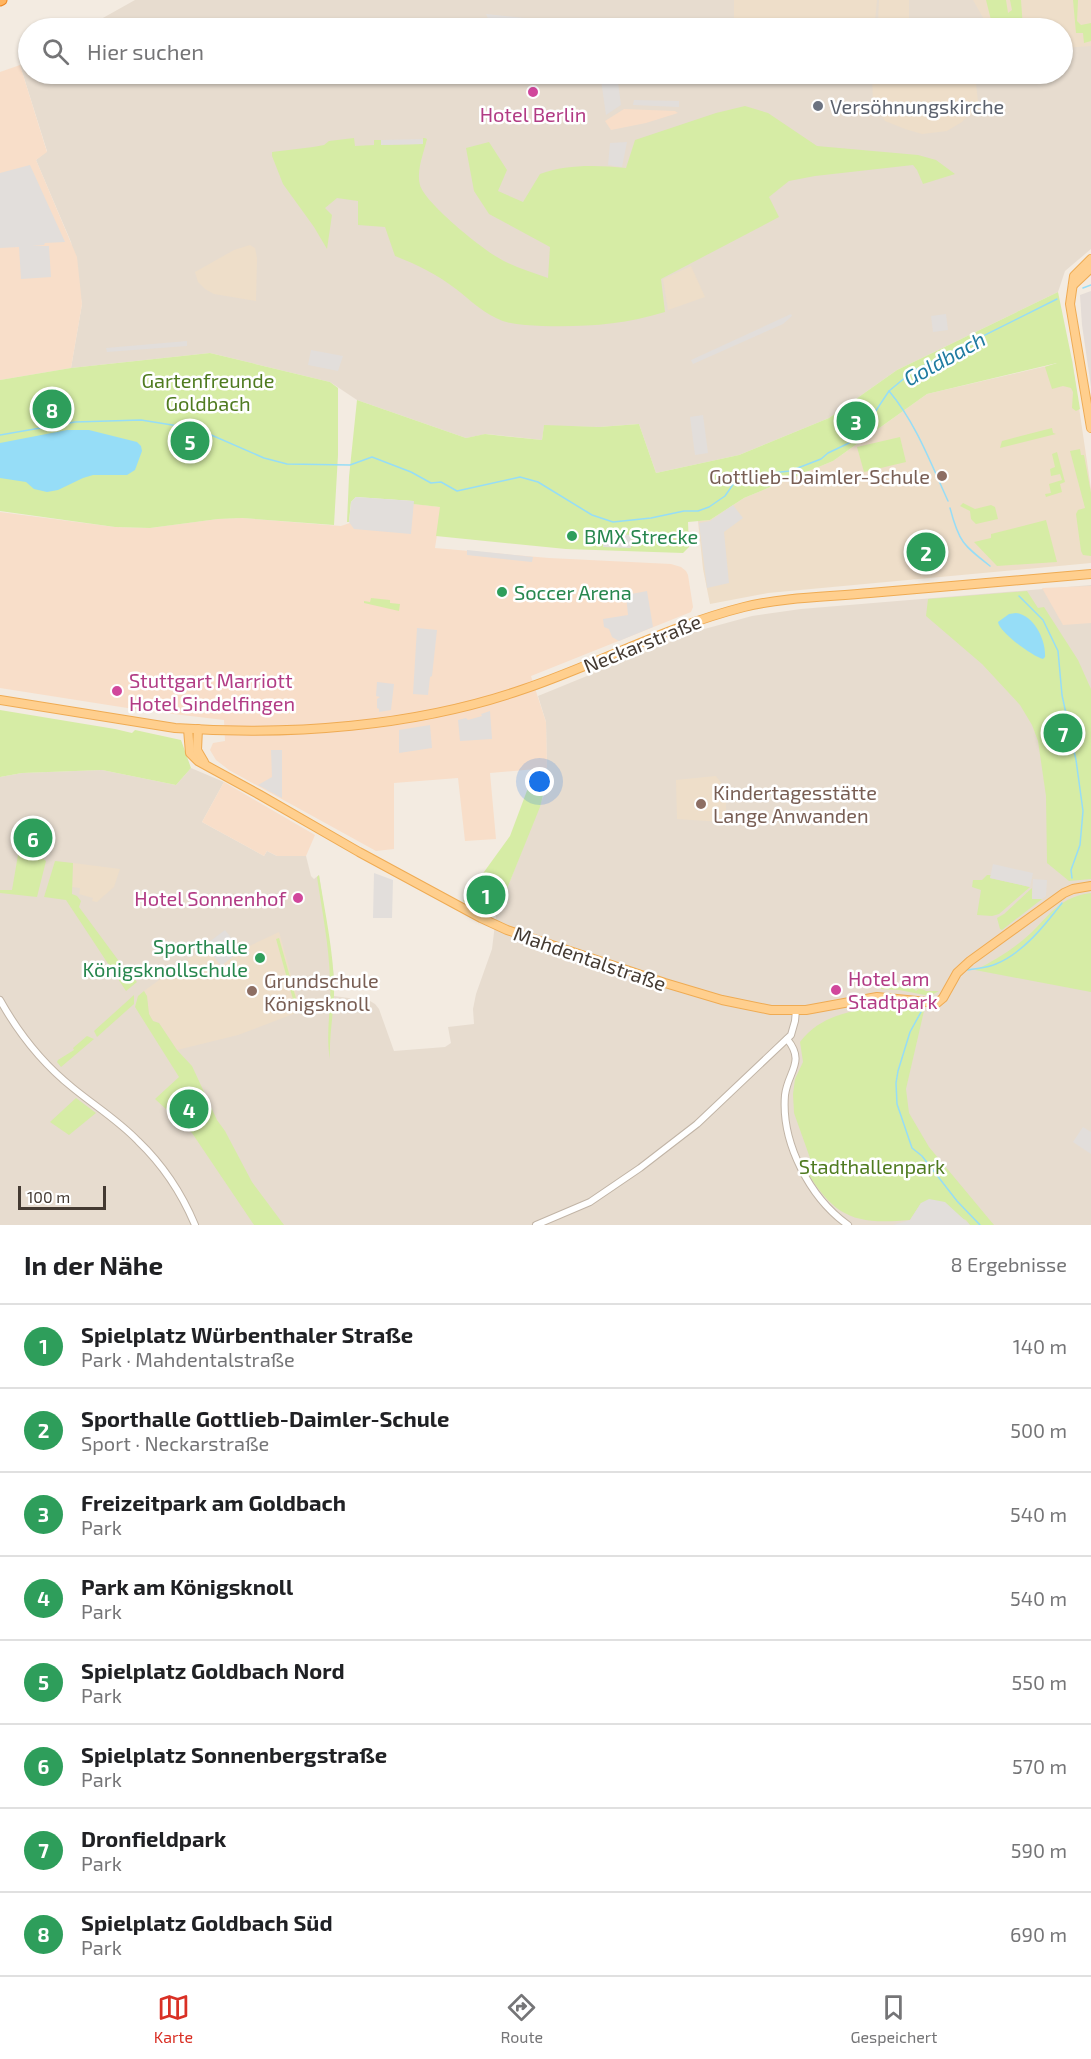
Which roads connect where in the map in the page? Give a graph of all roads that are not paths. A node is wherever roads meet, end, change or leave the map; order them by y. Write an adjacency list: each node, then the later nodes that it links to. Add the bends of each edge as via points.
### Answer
1 (1091, 259): 3 (main road, via 1078,270)
2 (1091, 268): 3 (main road)
3 (1071, 286): 4 (main road, via 1070,308)
4 (1091, 428)
5 (1091, 574): 8 (main road, Neckarstraße, via 768,602 695,621 553,679 459,708 335,726 245,731)
6 (0, 700): 7 (main road)
7 (188, 729): 8 (main road); 9 (main road, Mahdentalstraße, via 192,757)
8 (198, 729): 9 (main road, via 198,753)
9 (207, 765): 12 (main road, Mahdentalstraße, via 496,925 722,1000 764,1010)
10 (1091, 886): 12 (main road, Mahdentalstraße, via 1064,893 970,961 939,1001 877,998)
11 (0, 999): 14 (street, via 48,1065 145,1147 170,1180)
12 (796, 1010): 13 (street, via 793,1031)
13 (787, 1039): 15 (street, via 697,1124 640,1168 590,1202); 16 (street, via 796,1055 785,1099 792,1148 822,1200)
14 (195, 1225)
15 (536, 1225)
16 (848, 1225)

